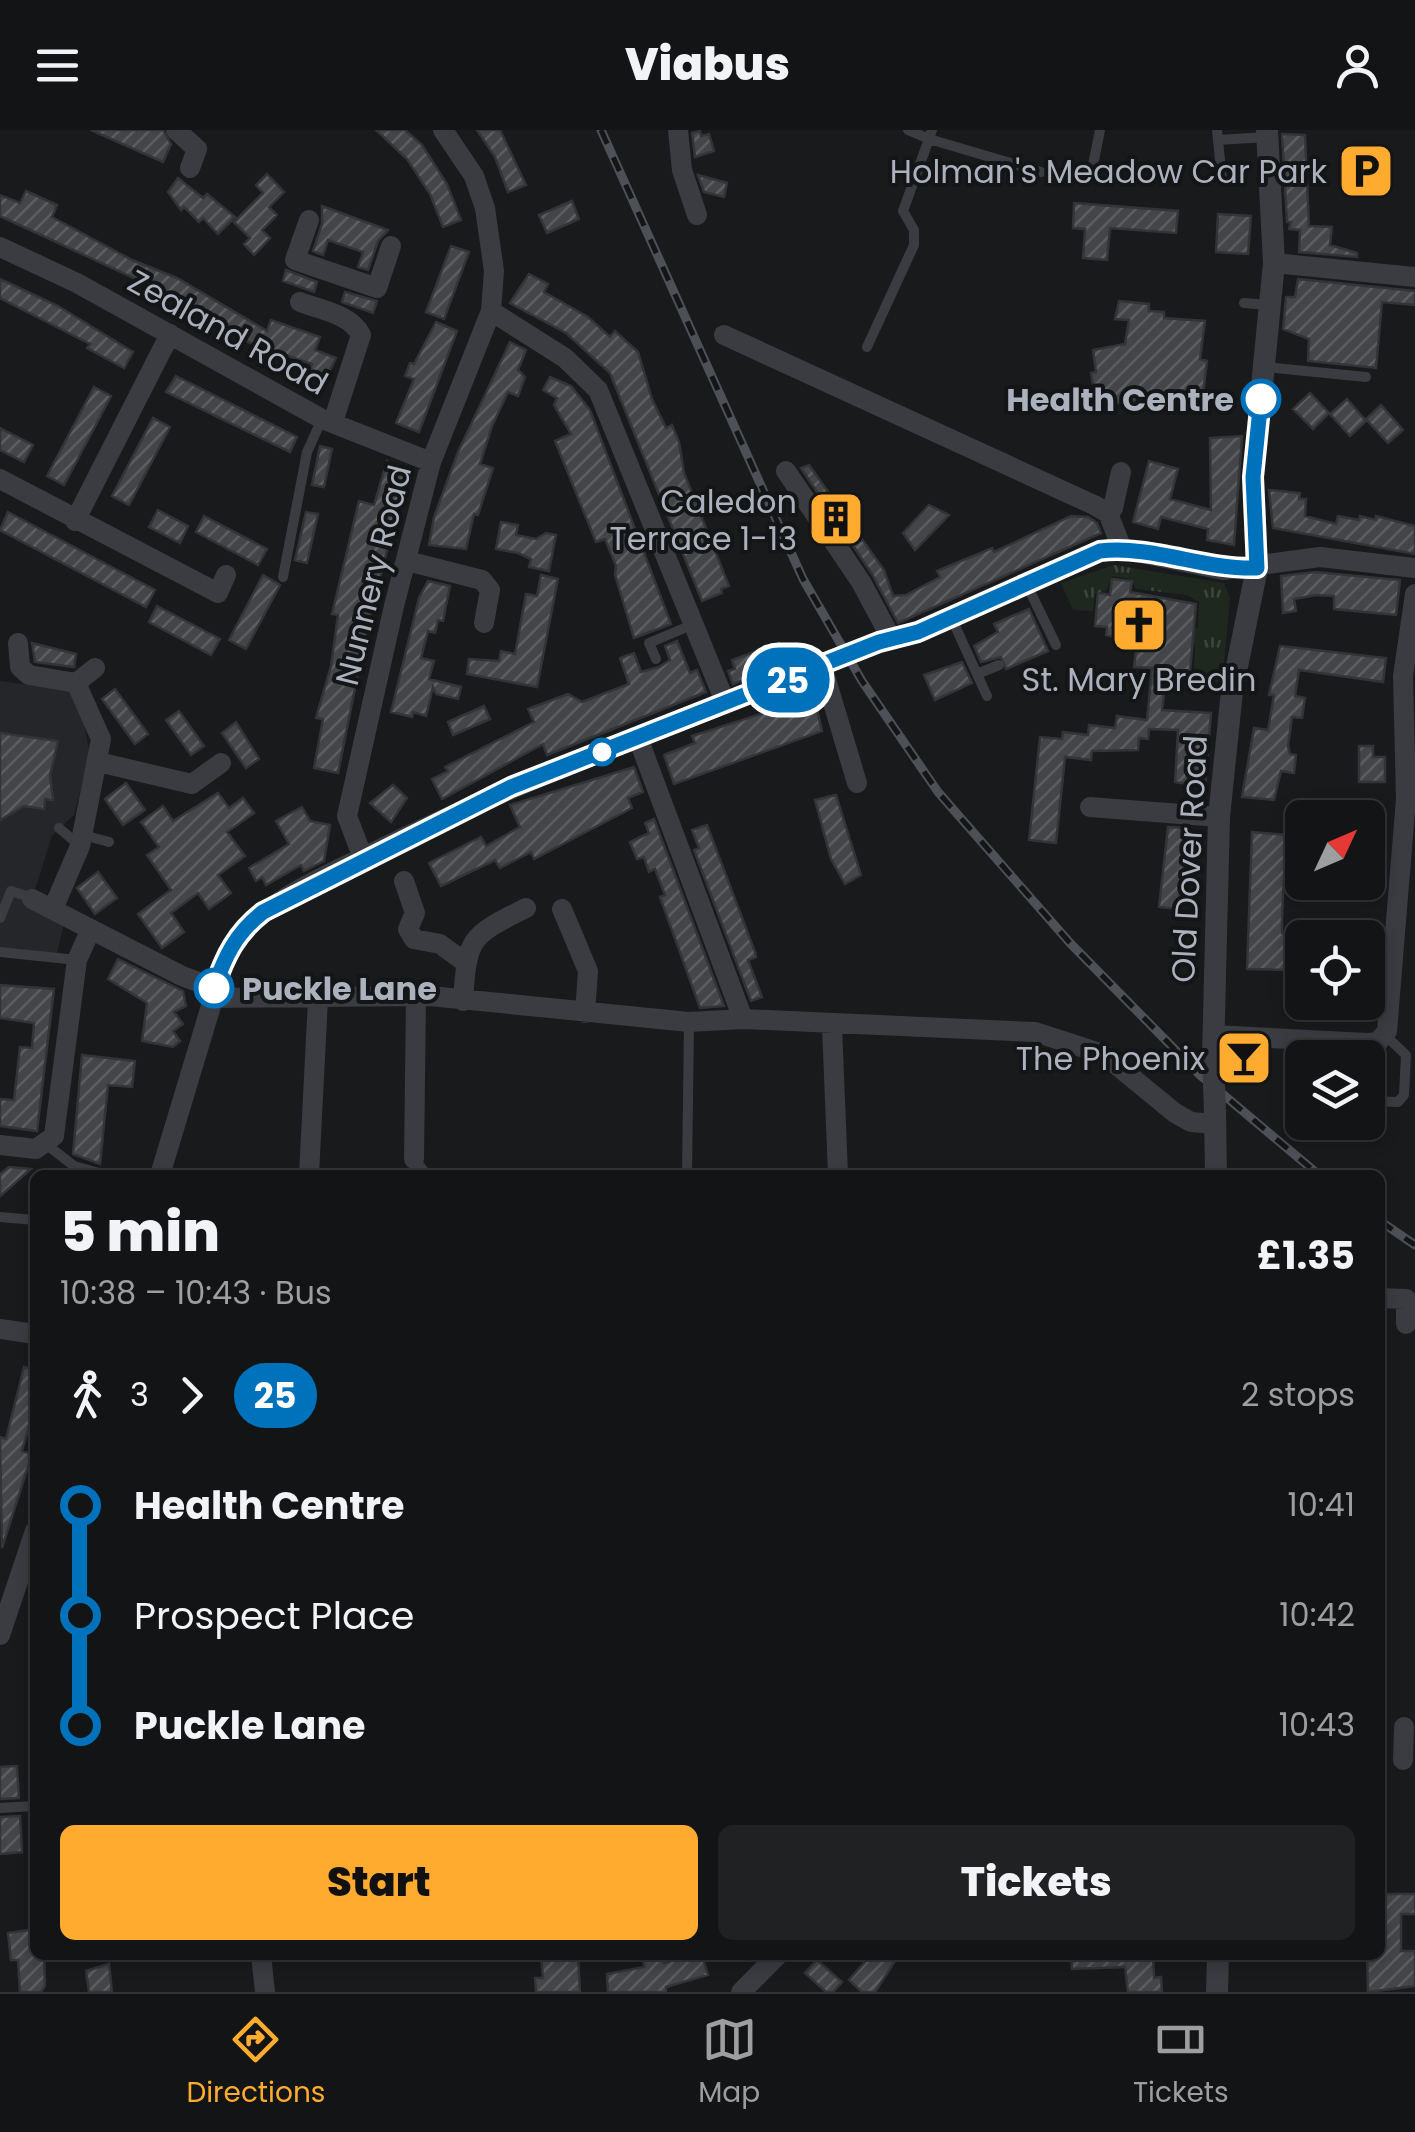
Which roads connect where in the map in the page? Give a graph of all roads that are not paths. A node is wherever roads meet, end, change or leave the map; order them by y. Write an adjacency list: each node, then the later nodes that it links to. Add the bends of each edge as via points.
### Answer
1 (176, 130): 9 (street, via 198,148)
2 (443, 130): 24 (street, Nunnery Road, via 485,208 494,271)
3 (678, 130): 13 (street)
4 (908, 130): 7 (lane)
5 (1100, 130): 10 (lane)
6 (1267, 133): 8 (lane); 17 (street, Old Dover Road)
7 (931, 135): 11 (lane); 27 (lane, via 904,211 914,244)
8 (1217, 135): 12 (lane)
9 (190, 168)
10 (1092, 170)
11 (1041, 172)
12 (1222, 180)
13 (697, 216)
14 (309, 220): 18 (street, via 295,260)
15 (391, 246): 18 (street, via 377,288)
16 (0, 247): 25 (street, Zealand Road)
17 (1274, 263): 19 (street); 22 (street, Old Dover Road)
18 (335, 274): 23 (street)
19 (1415, 277)
20 (300, 302): 23 (street)
21 (1244, 303): 22 (lane)
22 (1270, 305): 28 (street, Old Dover Road)
23 (322, 310): 30 (street, via 362,334)
24 (490, 311): 31 (street, Nunnery Road); 47 (street, via 565,358 598,390)
25 (170, 334): 30 (street, Zealand Road); 36 (street)
26 (724, 335): 35 (street)
27 (866, 346)
28 (1258, 360): 29 (lane); 39 (street, Old Dover Road)
29 (1366, 377)
30 (327, 420): 31 (street, Zealand Road); 42 (lane, via 307,452)
31 (431, 462): 38 (street, Nunnery Road)
32 (786, 471): 48 (street, via 861,583)
33 (1121, 472): 35 (street)
34 (0, 480): 36 (street)
35 (1108, 513): 37 (street)
36 (75, 521): 41 (street, via 218,593)
37 (1122, 548): 39 (street, via 1223,570); 43 (street)
38 (407, 561): 45 (street, via 482,580); 68 (street, Nunnery Road, via 347,816)
39 (1257, 568): 40 (street, via 1320,557); 64 (street, Old Dover Road, via 1232,691)
40 (1415, 568)
41 (226, 575)
42 (283, 577)
43 (1026, 583): 46 (street); 50 (lane)
44 (1415, 594): 87 (street, via 1403,676 1406,800)
45 (492, 614)
46 (951, 616): 48 (street); 55 (lane)
47 (694, 624): 51 (lane, via 649,643); 58 (street)
48 (885, 640): 53 (street, bridge)
49 (18, 643): 56 (street, via 20,667 29,674)
50 (1056, 645)
51 (656, 660)
52 (999, 665): 55 (lane)
53 (822, 666): 58 (street); 62 (street)
54 (95, 668): 56 (street)
55 (977, 674): 57 (lane)
56 (76, 682): 60 (street, via 101,738)
57 (987, 696)
58 (726, 704): 59 (street)
59 (638, 738): 68 (street, via 511,787); 84 (street)
60 (98, 762): 61 (street, via 192,784); 66 (street)
61 (222, 762)
62 (860, 775)
63 (1090, 807): 64 (street)
64 (1219, 817): 88 (street, Old Dover Road)
65 (58, 828): 66 (lane)
66 (81, 840): 67 (lane); 72 (street)
67 (110, 842)
68 (363, 858): 79 (street, via 247,924 226,953)
69 (404, 881): 78 (street, via 414,939 440,944)
70 (32, 899): 72 (street); 74 (lane, via 12,890)
71 (526, 908): 78 (street, via 481,930)
72 (53, 910): 75 (street)
73 (562, 910): 83 (street, via 588,971)
74 (0, 918)
75 (91, 929): 77 (street); 79 (street)
76 (0, 952): 77 (lane)
77 (78, 960): 91 (street, via 56,1125)
78 (466, 964): 82 (street)
79 (213, 993): 81 (street); 95 (street)
80 (416, 996): 81 (street); 82 (street); 93 (street)
81 (318, 998): 96 (street)
82 (463, 1000): 83 (street)
83 (585, 1013): 85 (street)
84 (742, 1019): 85 (street); 86 (street)
85 (689, 1022): 97 (lane)
86 (832, 1026): 90 (street, via 1035,1032 1078,1042 1191,1122); 98 (street)
87 (1385, 1035): 88 (street, via 1368,1044); 89 (lane, via 1406,1055 1404,1096)
88 (1213, 1045): 90 (street, Old Dover Road, bridge)
89 (1385, 1101)
90 (1215, 1118): 99 (street, Old Dover Road)
91 (47, 1144): 92 (street); 94 (lane)
92 (0, 1145)
93 (420, 1167)
94 (88, 1170)
95 (161, 1170)
96 (308, 1170)
97 (686, 1170)
98 (838, 1170)
99 (1216, 1170)
100 (0, 1216): 101 (lane)
101 (30, 1219)
102 (1385, 1298): 103 (street)
103 (1411, 1299): 104 (street)
104 (1406, 1324)
105 (0, 1329): 106 (street)
106 (30, 1333)
107 (30, 1546): 108 (street)
108 (0, 1636)
109 (1385, 1743): 110 (street)
110 (1404, 1743)
111 (30, 1806): 112 (lane)
112 (0, 1808)
113 (262, 1960): 116 (street)
114 (773, 1960): 117 (street)
115 (1218, 1960): 118 (street)
116 (265, 1992)
117 (741, 1992)
118 (1217, 1992)

